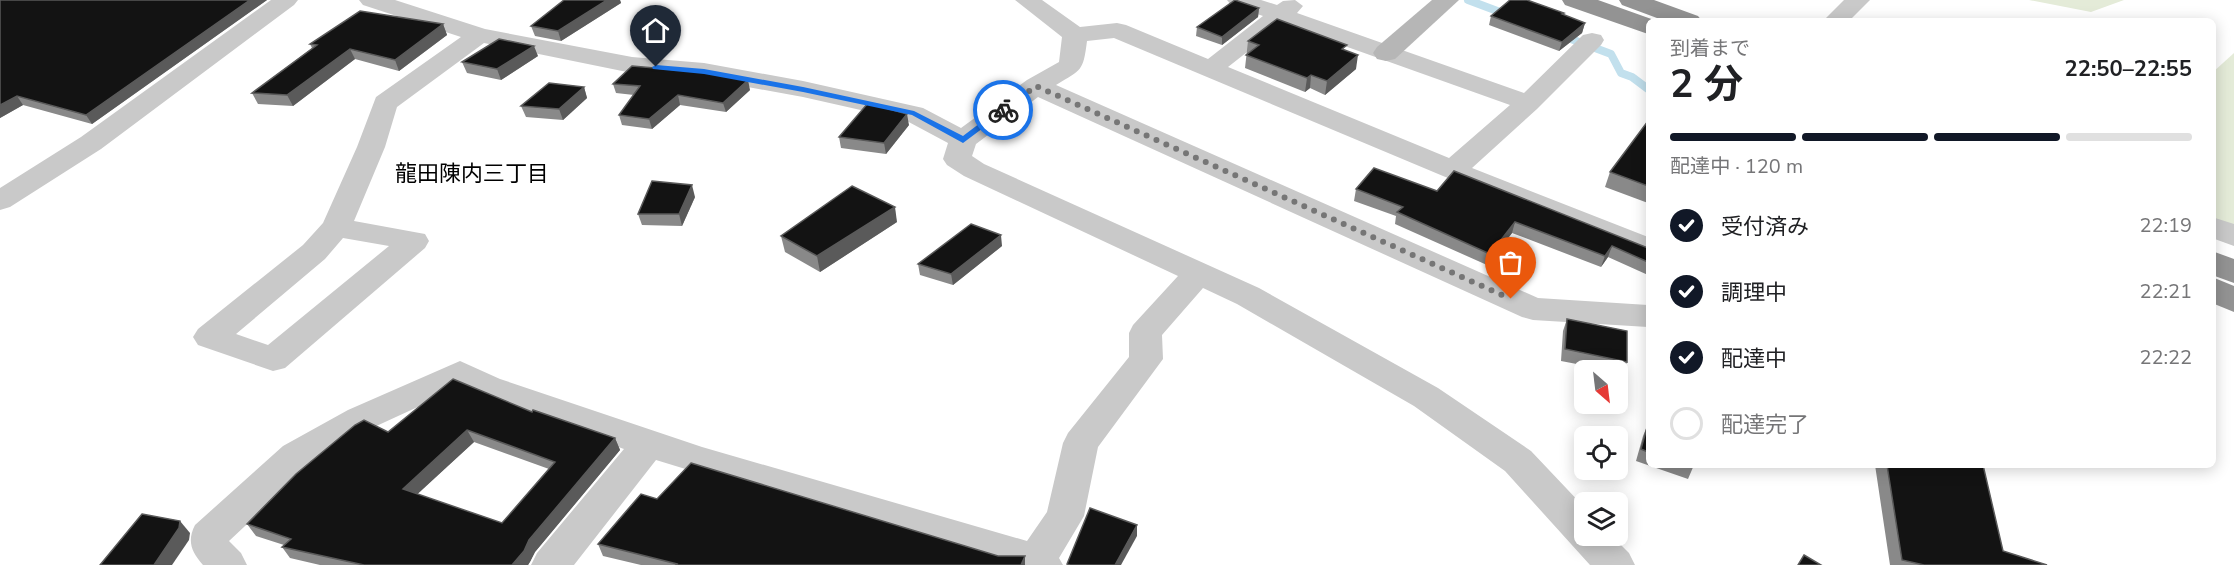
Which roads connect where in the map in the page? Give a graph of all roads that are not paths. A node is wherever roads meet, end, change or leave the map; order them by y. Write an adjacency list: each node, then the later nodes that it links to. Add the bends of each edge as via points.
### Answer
1 (286, 0): 23 (street, via 91,143)
2 (370, 0): 14 (street)
3 (1027, 0): 15 (street)
4 (1239, 0): 10 (street)
5 (1299, 0): 10 (street)
6 (1447, 0): 17 (street)
7 (1574, 0): 13 (highway)
8 (1630, 0): 11 (highway)
9 (1858, 0): 12 (street)
10 (1278, 15): 17 (street); 18 (street)
11 (1681, 18)
12 (1838, 18)
13 (1646, 25)
14 (480, 35): 21 (street, via 632,65 704,72 803,89 914,114); 24 (street, via 386,103)
15 (1075, 35): 18 (street, via 1117,30); 19 (street, via 1071,65)
16 (1592, 40): 20 (street)
17 (1386, 53): 20 (street)
18 (1209, 70): 22 (street)
19 (1036, 86): 21 (street); 33 (street, via 1533,309)
20 (1528, 103): 22 (street)
21 (963, 140): 30 (street, via 957,159 974,170)
22 (1453, 170): 27 (street)
23 (0, 201)
24 (336, 227): 24 (street, via 314,252 210,337 273,359 414,242)
25 (2216, 228): 26 (street)
26 (2234, 236)
27 (1646, 247)
28 (2216, 263): 29 (highway)
29 (2234, 272)
30 (1197, 274): 35 (street, via 1248,296 1426,397 1518,461); 37 (street, via 1146,333 1146,359 1081,443 1065,516)
31 (2216, 290): 32 (highway)
32 (2234, 301)
33 (1646, 316)
34 (649, 443): 37 (street); 38 (street, via 488,388 460,373 360,419 296,456 209,536 210,546); 39 (street)
35 (1574, 521)
36 (1597, 546): 40 (street)
37 (1039, 563)
38 (227, 565)
39 (551, 565)
40 (1615, 565)

